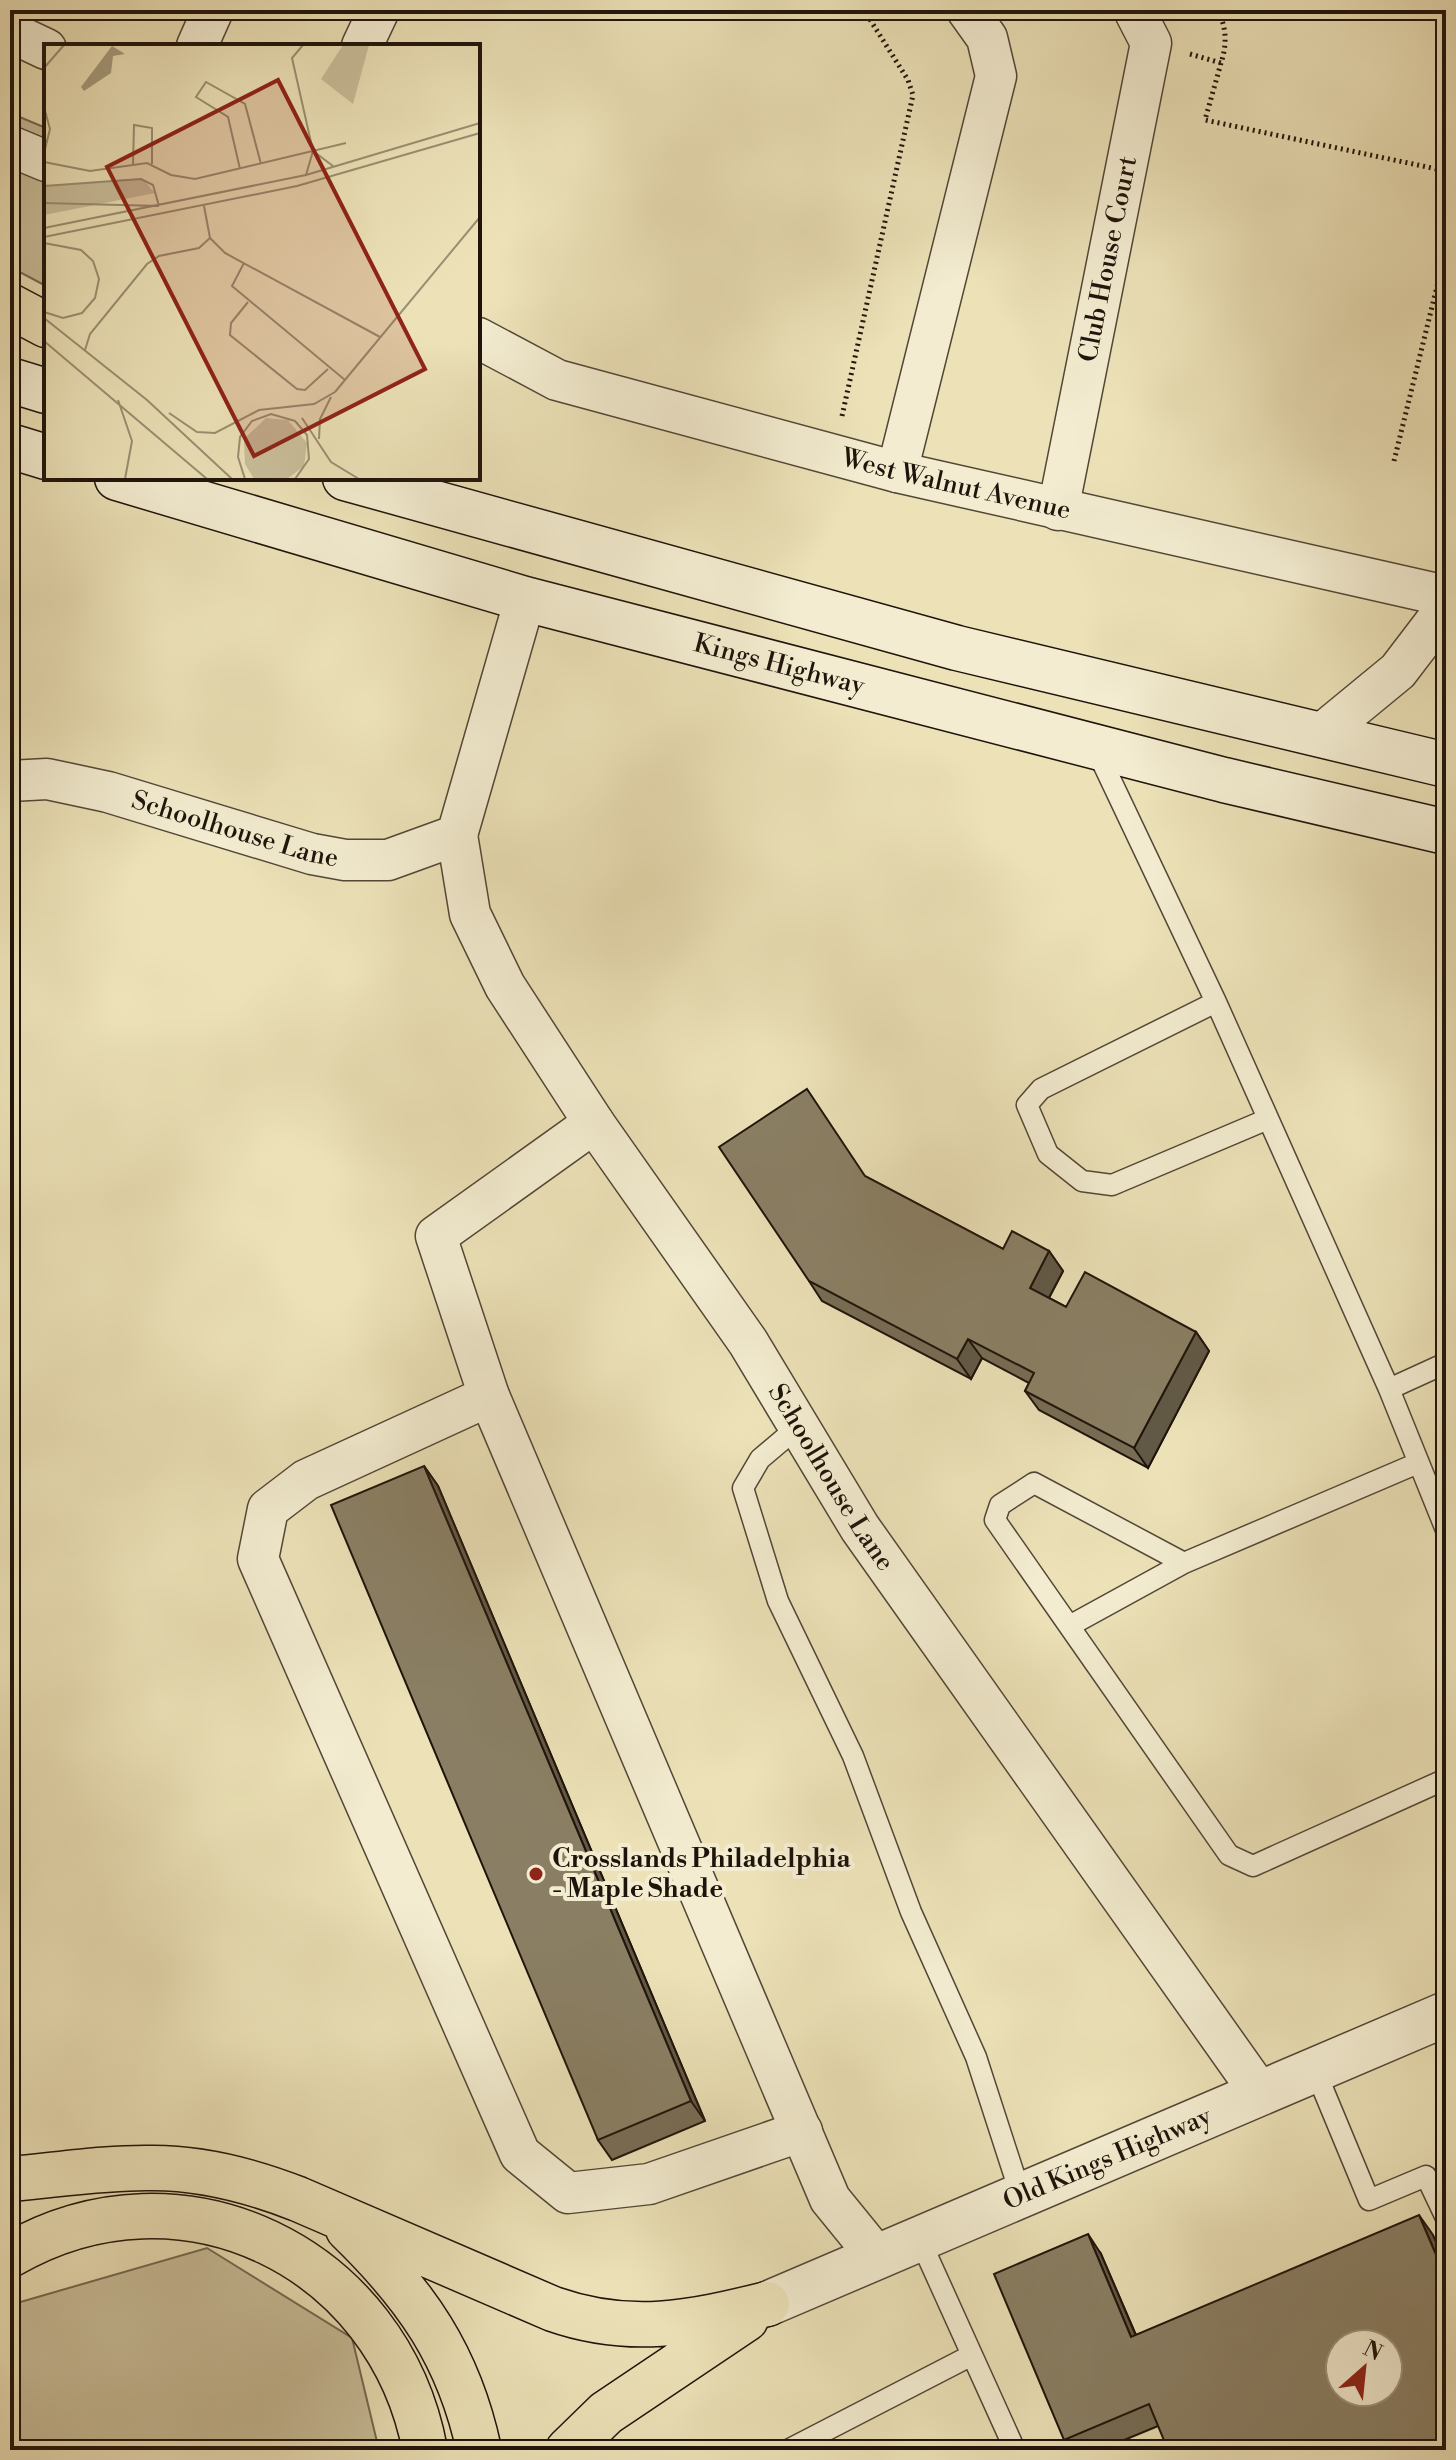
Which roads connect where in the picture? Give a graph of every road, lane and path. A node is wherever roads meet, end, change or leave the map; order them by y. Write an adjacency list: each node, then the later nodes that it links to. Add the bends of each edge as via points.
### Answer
1 (213, 10): 8 (street)
2 (379, 10): 9 (street)
3 (864, 10): 22 (path, via 913,95)
4 (967, 10): 25 (street, via 987,38 996,76)
5 (1217, 10): 11 (path, via 1223,20)
6 (1143, 27): 11 (path); 28 (street, Club House Court)
7 (10, 32): 10 (street)
8 (198, 44)
9 (363, 44)
10 (44, 48)
11 (1221, 63): 14 (path, via 1205,120)
12 (10, 146): 13 (street)
13 (44, 160)
14 (1446, 171)
15 (1446, 250): 24 (path)
16 (10, 306): 17 (highway)
17 (44, 324)
18 (480, 339): 22 (street, West Walnut Avenue, via 557,380)
19 (10, 380): 20 (main road)
20 (44, 390)
21 (10, 446): 23 (main road)
22 (835, 455): 25 (street, West Walnut Avenue)
23 (44, 456)
24 (1394, 461)
25 (897, 472): 28 (street, West Walnut Avenue)
26 (124, 480): 30 (main road, Kings Highway)
27 (352, 480): 32 (main road, via 957,648)
28 (1058, 510): 29 (street, West Walnut Avenue)
29 (1446, 596)
30 (525, 599): 33 (main road, Kings Highway); 37 (street, Schoolhouse Lane)
31 (1446, 608): 32 (street, via 1398,671)
32 (1319, 736): 34 (main road)
33 (1095, 747): 36 (main road, Kings Highway); 38 (lane)
34 (1446, 765)
35 (10, 781): 37 (street, Schoolhouse Lane, via 47,779 108,792 345,860 388,860)
36 (1446, 832)
37 (457, 835): 40 (street, Schoolhouse Lane, via 475,926 505,986)
38 (1216, 1002): 39 (lane); 39 (lane, via 1041,1089 1027,1105 1048,1154 1082,1181 1112,1185)
39 (1268, 1119): 42 (lane)
40 (594, 1123): 43 (street, via 436,1236); 44 (street, Schoolhouse Lane, via 748,1342)
41 (1446, 1363): 42 (lane)
42 (1389, 1389): 45 (lane)
43 (489, 1396): 53 (street); 53 (street, via 306,1480 268,1509 258,1559 520,2154 568,2193 649,2184)
44 (799, 1426): 52 (street, Schoolhouse Lane, via 860,1528); 55 (lane, via 760,1459 743,1488 778,1601 853,1756 911,1912 976,2057)
45 (1418, 1463): 46 (lane); 47 (lane)
46 (1446, 1530)
47 (1184, 1563): 48 (lane); 48 (lane, via 1034,1483 1000,1505 995,1520)
48 (1071, 1625): 49 (lane, via 1229,1855 1253,1866)
49 (1446, 1779)
50 (1446, 2014): 51 (main road, Old Kings Highway)
51 (1315, 2070): 52 (main road, Old Kings Highway); 57 (lane, via 1369,2200 1426,2176)
52 (1260, 2093): 55 (main road, Old Kings Highway)
53 (802, 2131): 60 (street, via 830,2199)
54 (10, 2179): 56 (highway, via 189,2170 263,2186)
55 (1021, 2196): 58 (main road, Old Kings Highway)
56 (333, 2214): 61 (highway, via 580,2319 673,2324); 64 (highway, via 376,2256 433,2329 458,2377)
57 (1446, 2218)
58 (920, 2240): 60 (main road, Old Kings Highway); 62 (lane)
59 (10, 2255): 63 (highway, via 68,2228 145,2216 226,2225 261,2237 323,2276 375,2331 411,2397)
60 (878, 2258): 61 (main road, Old Kings Highway)
61 (767, 2304): 65 (highway, via 606,2413)
62 (972, 2355): 66 (lane); 67 (lane)
63 (425, 2450)
64 (479, 2450)
65 (568, 2450)
66 (788, 2450)
67 (1015, 2450)

